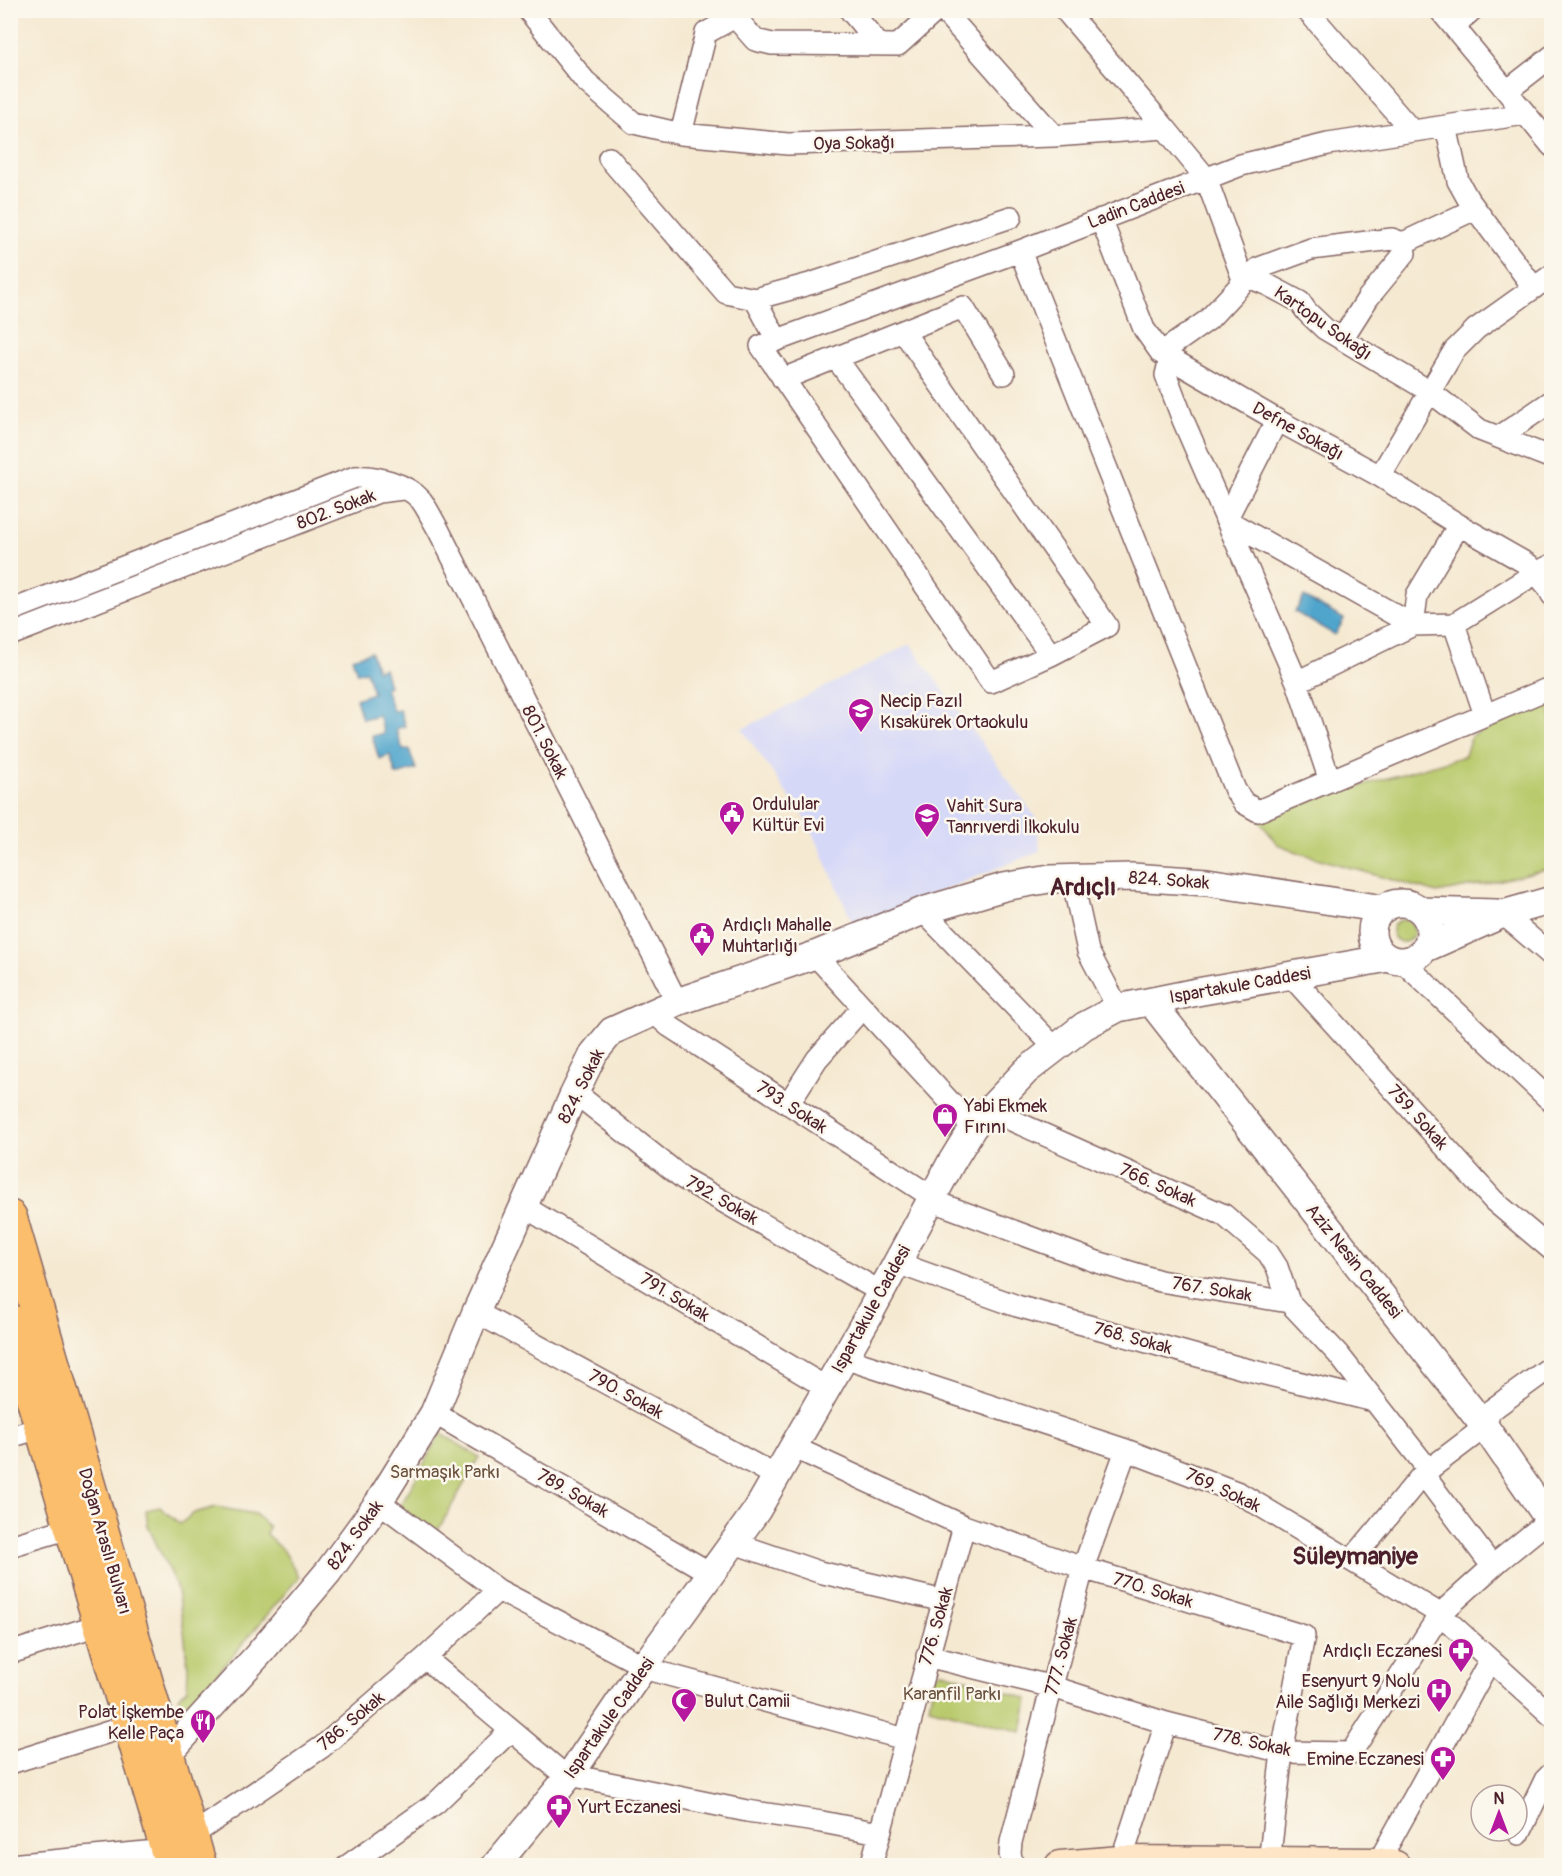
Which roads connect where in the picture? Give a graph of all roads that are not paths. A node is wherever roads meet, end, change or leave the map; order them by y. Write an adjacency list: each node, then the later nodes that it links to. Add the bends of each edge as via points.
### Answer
1 (528, 10): 17 (street, Oya Sokağı, via 585,81 634,123)
2 (850, 10): 10 (street)
3 (937, 10): 10 (street, via 898,45)
4 (944, 10): 18 (street)
5 (1065, 10): 15 (street)
6 (1307, 10): 16 (street)
7 (1472, 10): 9 (street)
8 (736, 13): 10 (street, via 755,40 772,44); 17 (street, via 706,33)
9 (1447, 18): 12 (street)
10 (879, 45)
11 (1551, 56): 12 (street)
12 (1507, 91): 13 (street)
13 (1525, 114): 14 (street, Ladin Caddesi); 19 (street)
14 (1446, 126): 16 (street, Ladin Caddesi); 22 (street, via 1458,181)
15 (1165, 128): 18 (street, Oya Sokağı); 21 (street)
16 (1412, 131): 21 (street, Ladin Caddesi, via 1328,144 1241,165)
17 (681, 134): 18 (street, Oya Sokağı, via 788,144)
18 (1054, 136)
19 (1551, 146)
20 (609, 158): 30 (street, via 726,293)
21 (1206, 178): 24 (street, Ladin Caddesi); 28 (street, via 1241,274)
22 (1475, 209): 25 (street); 29 (street)
23 (1011, 217): 30 (street)
24 (1101, 219): 26 (street, Ladin Caddesi); 34 (street, Defne Sokağı, via 1144,329)
25 (1403, 243): 28 (street, via 1392,239 1311,249 1259,268); 32 (street, via 1406,253 1368,298)
26 (1020, 251): 33 (street, Ladin Caddesi); 57 (street, via 1235,790 1244,803 1258,811)
27 (1551, 275): 29 (street)
28 (1248, 277): 32 (street, Kartopu Sokağı, via 1300,302); 34 (street, via 1208,320)
29 (1533, 288): 38 (street, via 1476,329 1454,351)
30 (755, 299): 33 (street)
31 (903, 331): 35 (street); 36 (street, via 963,307); 53 (street, via 1107,626)
32 (1342, 339): 38 (street, Kartopu Sokağı)
33 (769, 343): 37 (street)
34 (1166, 356): 40 (street, Defne Sokağı); 45 (street, via 1167,375 1183,420)
35 (836, 358): 37 (street); 53 (street)
36 (1004, 374)
37 (783, 380): 53 (street, via 991,682)
38 (1429, 391): 41 (street, Kartopu Sokağı, via 1480,430); 43 (street)
39 (1551, 401): 41 (street)
40 (1277, 420): 43 (street, Defne Sokağı); 45 (street)
41 (1499, 437): 42 (street, Kartopu Sokağı)
42 (1551, 458)
43 (1380, 476): 46 (street, Defne Sokağı)
44 (404, 489): 49 (street, 802. Sokak, via 369,476 355,477); 52 (street, 802. Sokak, via 378,492); 70 (street, 801. Sokak, via 420,499 438,529)
45 (1226, 520): 51 (street); 54 (street)
46 (1459, 525): 47 (street, Defne Sokağı, via 1529,565); 51 (street, via 1417,595)
47 (1544, 569): 48 (street, Defne Sokağı); 50 (street)
48 (1551, 595)
49 (10, 611)
50 (1454, 624): 51 (street); 56 (street)
51 (1413, 625): 54 (street)
52 (10, 635)
53 (1051, 656)
54 (1297, 682): 57 (street)
55 (1551, 687): 56 (street)
56 (1485, 715): 57 (street)
57 (1330, 781)
58 (1072, 878): 60 (street, 824. Sokak, via 1207,882); 61 (street, 824. Sokak, via 1004,886); 72 (street, via 1088,951)
59 (1551, 900): 63 (street)
60 (1384, 909): 62 (street, via 1403,903); 67 (street, via 1377,915 1373,942 1378,950)
61 (923, 911): 65 (street, 824. Sokak); 73 (street)
62 (1421, 911): 63 (street); 64 (street, via 1430,928)
63 (1503, 914): 64 (street); 66 (street)
64 (1426, 948): 67 (street, via 1411,960)
65 (815, 955): 70 (street, 824. Sokak); 71 (street)
66 (1551, 956)
67 (1395, 960): 68 (street, Ispartakule Caddesi); 75 (street)
68 (1291, 976): 69 (street, Ispartakule Caddesi); 81 (street, 759. Sokak, via 1494,1201)
69 (1151, 1002): 72 (street, Ispartakule Caddesi); 93 (street, Aziz Nesin Caddesi)
70 (667, 1007): 74 (street, 824. Sokak, via 612,1031 594,1053); 76 (street, 793. Sokak, via 662,1019 669,1026)
71 (863, 1007): 76 (street, via 817,1059); 77 (street)
72 (1118, 1008): 73 (street, Ispartakule Caddesi, via 1084,1026)
73 (1056, 1049): 77 (street, Ispartakule Caddesi, via 1026,1071)
74 (573, 1096): 79 (street, 824. Sokak); 83 (street, 792. Sokak, via 684,1179)
75 (1551, 1102)
76 (788, 1104): 78 (street, 793. Sokak)
77 (981, 1118): 78 (street, Ispartakule Caddesi); 84 (street, 766. Sokak, via 1224,1215 1268,1253)
78 (931, 1199): 82 (street, Ispartakule Caddesi); 84 (street, 767. Sokak, via 1097,1262 1160,1281)
79 (523, 1206): 85 (street, 824. Sokak); 89 (street, 791. Sokak)
80 (10, 1217): 125 (main road, Doğan Araslı Bulvarı)
81 (1551, 1250)
82 (897, 1263): 83 (street, Ispartakule Caddesi); 90 (street, 768. Sokak, via 1017,1306)
83 (881, 1292): 87 (street, Ispartakule Caddesi)
84 (1289, 1302): 90 (street, via 1338,1354)
85 (476, 1312): 91 (street, 824. Sokak); 98 (street, 790. Sokak)
86 (12, 1329): 92 (main road, Doğan Araslı Bulvarı)
87 (844, 1358): 89 (street, Ispartakule Caddesi); 96 (street, 769. Sokak)
88 (1551, 1366): 93 (street, via 1490,1411)
89 (827, 1388): 95 (street, Ispartakule Caddesi)
90 (1374, 1401): 97 (street)
91 (434, 1413): 99 (street, 824. Sokak); 108 (street, 789. Sokak)
92 (43, 1427): 94 (street); 102 (main road, Doğan Araslı Bulvarı)
93 (1485, 1427): 97 (street); 100 (street, Aziz Nesin Caddesi)
94 (10, 1437)
95 (793, 1447): 98 (street, Ispartakule Caddesi); 101 (street, 770. Sokak)
96 (1126, 1450): 105 (street, 769. Sokak, via 1239,1493); 107 (street, 777. Sokak)
97 (1425, 1472): 105 (street); 106 (street)
98 (776, 1476): 103 (street, Ispartakule Caddesi)
99 (379, 1502): 109 (street); 125 (street, 824. Sokak, via 328,1572)
100 (1550, 1522): 106 (street, 778. Sokak)
101 (964, 1526): 107 (street, 770. Sokak); 110 (street, 776. Sokak)
102 (73, 1527): 104 (street); 112 (main road, Doğan Araslı Bulvarı)
103 (734, 1543): 108 (street, Ispartakule Caddesi); 110 (street, via 819,1572)
104 (10, 1546)
105 (1352, 1560): 111 (street, 769. Sokak)
106 (1492, 1566): 111 (street, 778. Sokak)
107 (1083, 1568): 118 (street, 777. Sokak); 124 (street, 770. Sokak, via 1304,1636)
108 (712, 1574): 117 (street, Ispartakule Caddesi)
109 (498, 1590): 115 (street, 786. Sokak); 117 (street)
110 (944, 1601): 114 (street, 776. Sokak)
111 (1440, 1614): 116 (street, 769. Sokak); 124 (street, 778. Sokak, via 1351,1753)
112 (101, 1624): 113 (street); 121 (main road, Doğan Araslı Bulvarı)
113 (10, 1653)
114 (927, 1656): 118 (street, 778. Sokak); 123 (street, 776. Sokak)
115 (425, 1658): 122 (street); 131 (street, 786. Sokak, via 321,1748)
116 (1490, 1660): 119 (street, 769. Sokak); 135 (street)
117 (643, 1667): 123 (street); 128 (street, Ispartakule Caddesi)
118 (1053, 1687): 120 (street, 778. Sokak); 139 (street, 777. Sokak, via 1011,1842)
119 (1551, 1716)
120 (1167, 1723): 124 (street, 778. Sokak); 132 (street)
121 (131, 1725): 126 (street); 131 (main road, Doğan Araslı Bulvarı)
122 (510, 1731): 128 (street); 137 (street, via 436,1803)
123 (904, 1738): 130 (street, 776. Sokak)
124 (1282, 1752): 133 (street, 770. Sokak)
125 (168, 1754): 131 (main road, Doğan Araslı Bulvarı)
126 (10, 1763)
127 (1551, 1773): 129 (street)
128 (569, 1776): 130 (street); 134 (street, Ispartakule Caddesi)
129 (1529, 1813)
130 (879, 1833): 138 (street, 776. Sokak)
131 (182, 1854): 136 (street)
132 (1121, 1861): 133 (main road); 140 (main road)
133 (1269, 1863): 135 (main road)
134 (501, 1864)
135 (1387, 1864)
136 (10, 1865)
137 (347, 1866)
138 (871, 1866)
139 (1013, 1866)
140 (1060, 1866)

